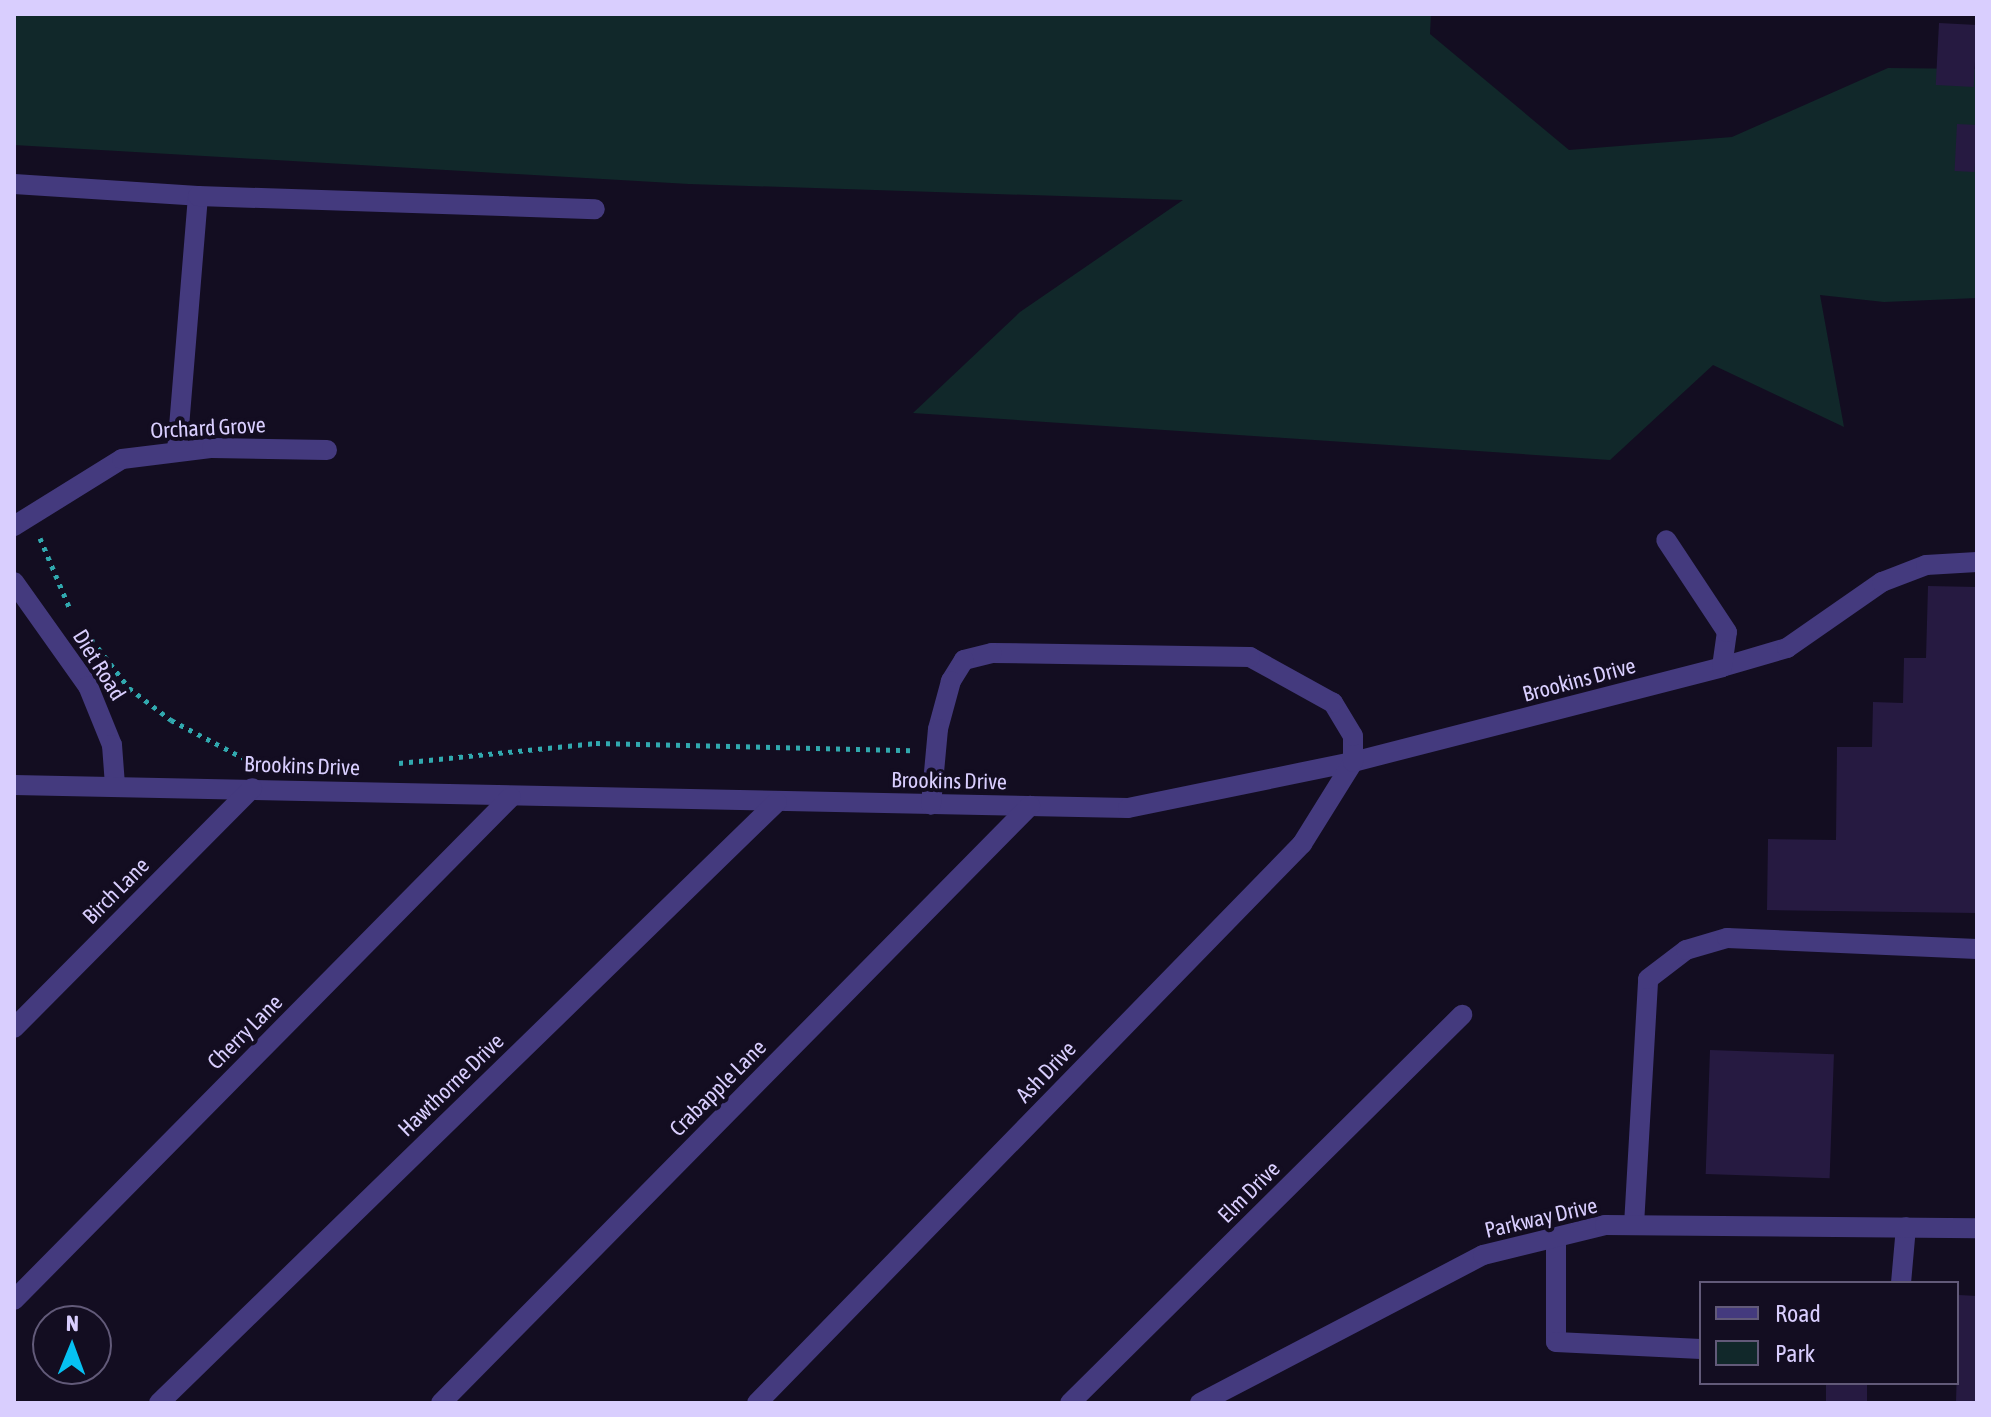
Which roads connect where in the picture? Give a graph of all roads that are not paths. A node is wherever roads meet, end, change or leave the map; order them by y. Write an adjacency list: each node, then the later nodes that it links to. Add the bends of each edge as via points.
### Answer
1 (14, 184): 2 (street, via 153,188)
2 (198, 196): 3 (street); 4 (street)
3 (595, 209)
4 (177, 450): 5 (street, Orchard Grove); 6 (street, Orchard Grove, via 122,459)
5 (327, 450)
6 (14, 526)
7 (1666, 540): 10 (street, via 1727,632)
8 (1977, 562): 10 (street, Brookins Drive, via 1926,565 1882,582 1787,648)
9 (14, 582): 13 (street, Diet Road, via 88,686 109,734)
10 (1722, 667): 11 (street, Brookins Drive)
11 (1353, 762): 17 (street, via 1353,736 1333,703 1282,670 1234,657 992,653 964,660 951,681); 18 (street, Brookins Drive, via 1128,808); 32 (street, Ash Drive, via 1302,844)
12 (14, 785): 13 (street, Brookins Drive)
13 (115, 785): 14 (street, Brookins Drive)
14 (252, 788): 15 (street, Brookins Drive); 21 (street, Birch Lane)
15 (511, 797): 16 (street, Brookins Drive); 27 (street, Cherry Lane)
16 (777, 802): 17 (street, Brookins Drive); 30 (street, Hawthorne Drive)
17 (931, 805): 18 (street, Brookins Drive)
18 (1030, 806): 31 (street, Crabapple Lane)
19 (1977, 949): 22 (street, via 1727,938 1686,950 1648,979)
20 (1462, 1015): 33 (street, Elm Drive)
21 (14, 1028)
22 (1634, 1225): 23 (street, Parkway Drive); 25 (street, Parkway Drive)
23 (1906, 1227): 24 (street, Parkway Drive); 26 (street)
24 (1977, 1228)
25 (1556, 1237): 28 (street, via 1556,1342); 29 (street, Parkway Drive, via 1483,1255)
26 (1901, 1281)
27 (14, 1300)
28 (1699, 1349)
29 (1206, 1402)
30 (159, 1403)
31 (441, 1403)
32 (757, 1403)
33 (1070, 1403)

